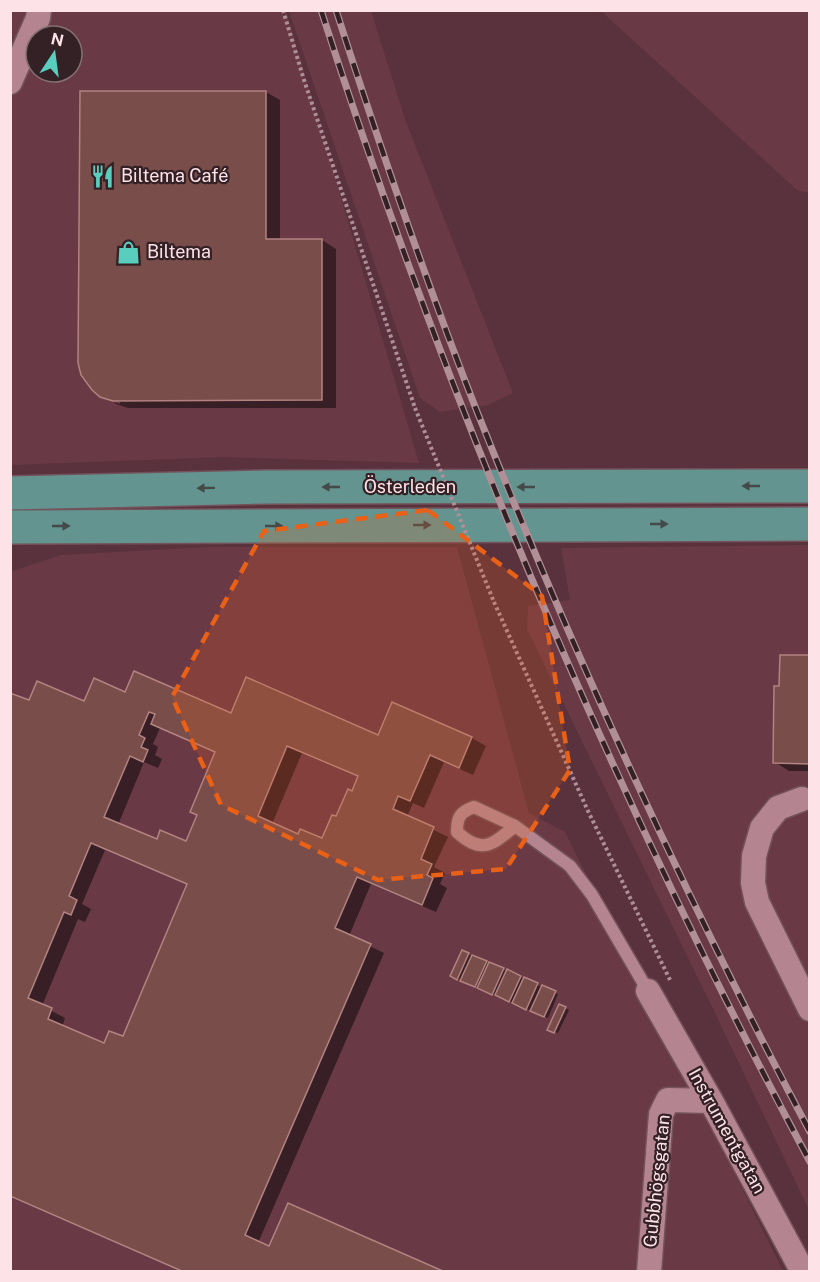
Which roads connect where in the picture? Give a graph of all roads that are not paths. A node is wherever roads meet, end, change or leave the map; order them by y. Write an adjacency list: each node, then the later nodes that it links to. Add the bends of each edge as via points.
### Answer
1 (39, 10): 2 (street)
2 (10, 82)
3 (810, 486): 4 (main road, Österleden, one-way to 4, via 264,487)
4 (10, 493)
5 (810, 524): 6 (main road, Österleden, one-way to 5)
6 (10, 527)
7 (806, 799): 10 (street, via 778,808 762,828 754,856 753,883 757,902)
8 (515, 826): 9 (lane, via 570,866 592,895)
9 (648, 991): 11 (street, Instrumentgatan)
10 (810, 1009)
11 (711, 1101): 12 (street, Gubbhögsgatan, via 668,1100 661,1114); 13 (street, Instrumentgatan)
12 (649, 1272)
13 (803, 1272)

